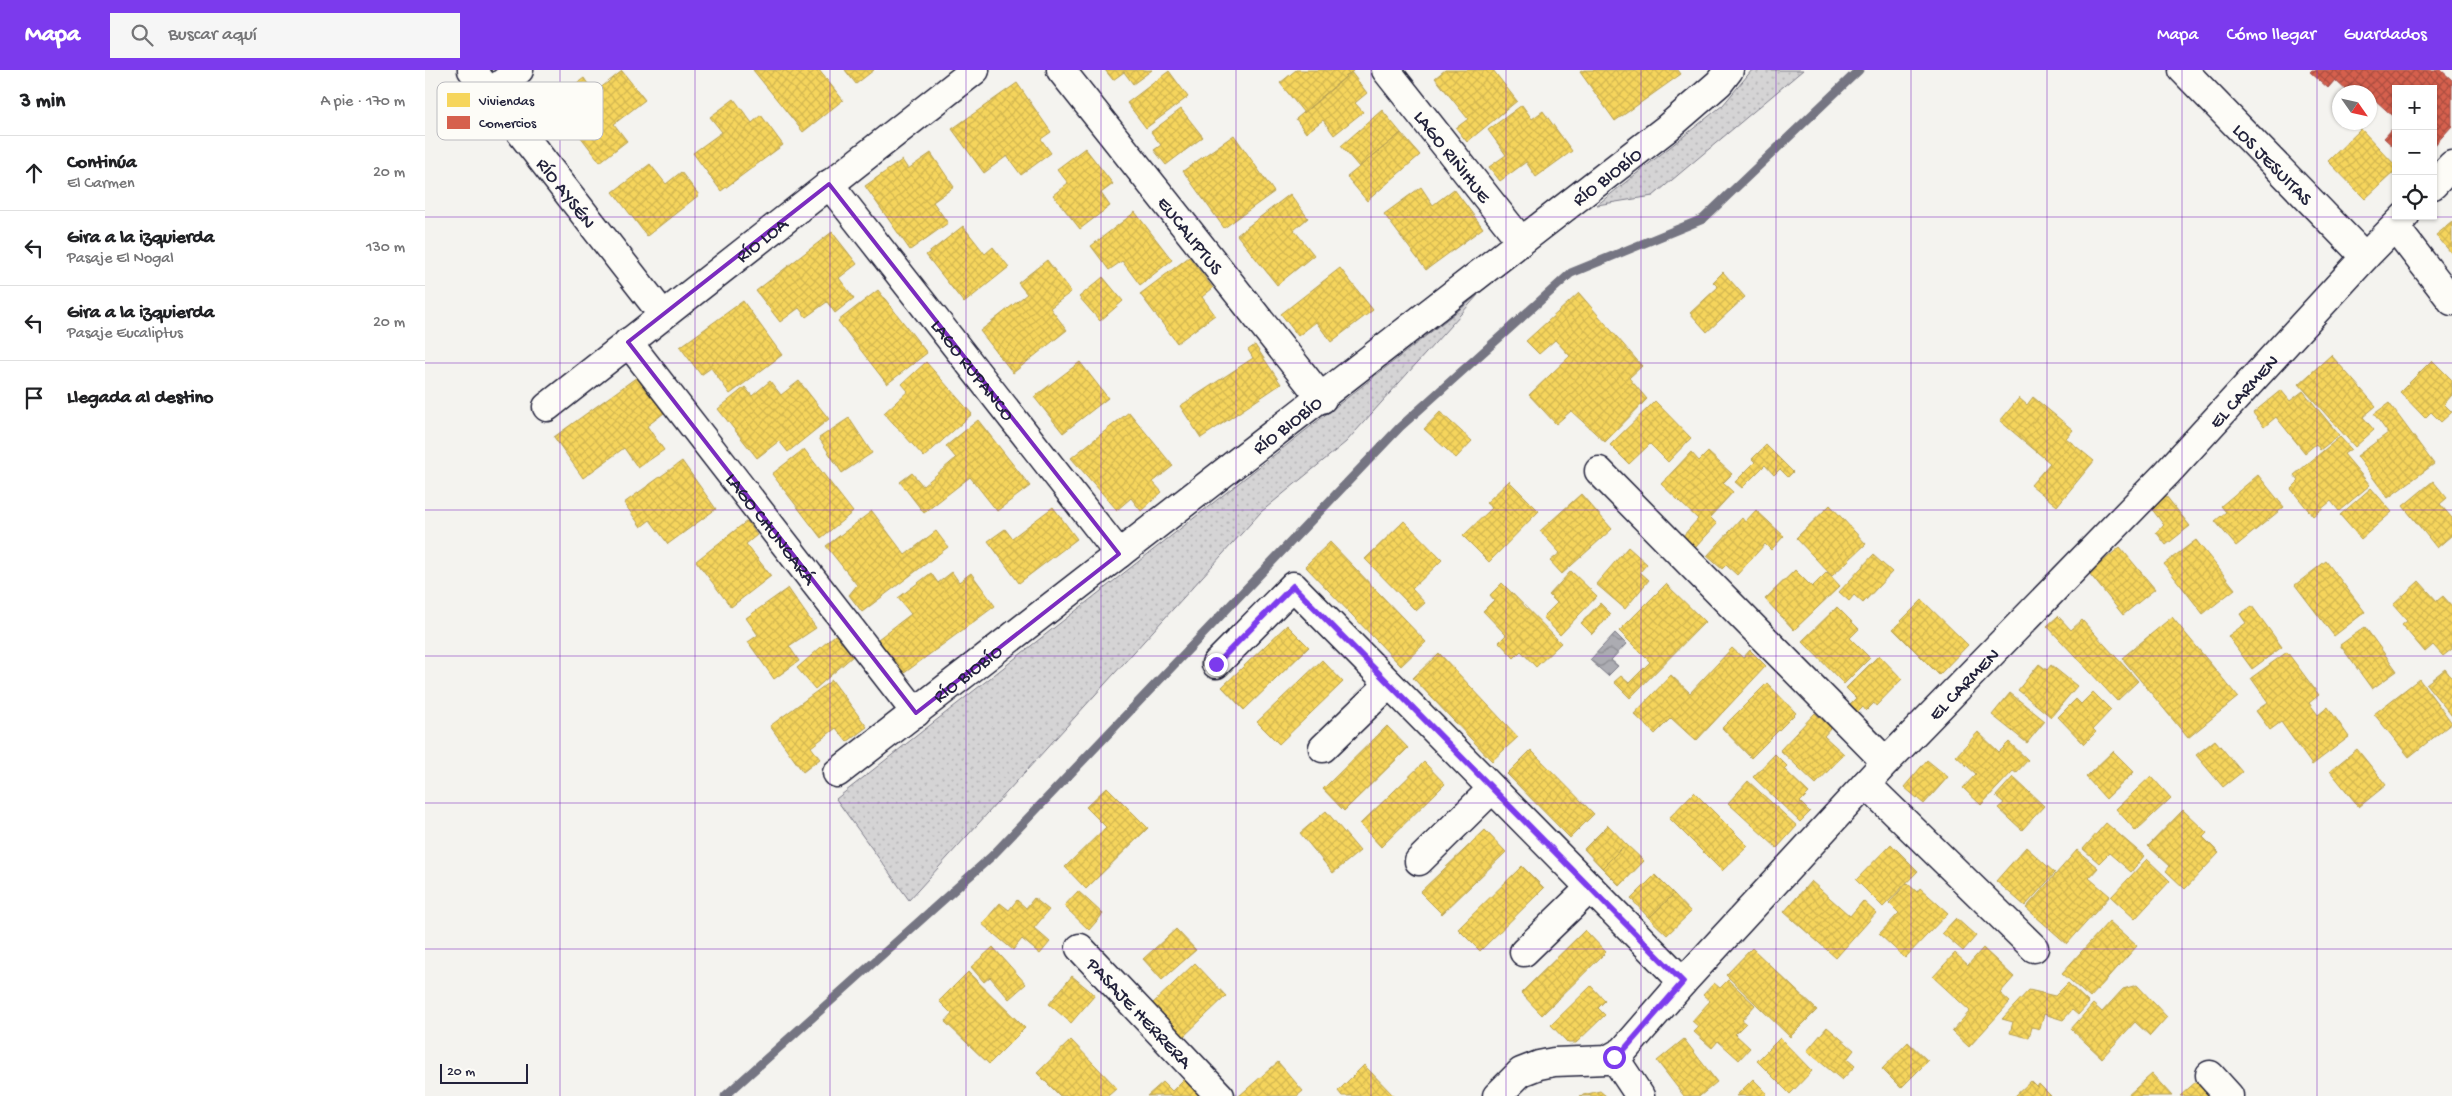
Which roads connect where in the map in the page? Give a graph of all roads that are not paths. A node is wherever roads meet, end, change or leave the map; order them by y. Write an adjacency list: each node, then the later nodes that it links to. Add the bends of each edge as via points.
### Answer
1 (472, 70): 8 (street, RÍO AYSÉN)
2 (519, 70): 9 (street)
3 (975, 70): 13 (street, RÍO LOA)
4 (1061, 70): 20 (street, EUCALIPTUS)
5 (1386, 70): 15 (street, LAGO RIÑIHUE)
6 (2183, 70): 16 (street, LOS JESUITAS)
7 (1719, 74): 15 (street, RÍO BIOBÍO, via 1666,129)
8 (481, 82)
9 (504, 82)
10 (527, 140): 18 (street, RÍO AYSÉN)
11 (2452, 165): 12 (street)
12 (2437, 182)
13 (829, 184): 18 (street, RÍO LOA); 23 (street, LAGO RUPANCO)
14 (2400, 222): 16 (street, EL CARMEN); 17 (street)
15 (1521, 241): 20 (street, RÍO BIOBÍO)
16 (2365, 256): 28 (street, EL CARMEN, via 2167,473)
17 (2452, 301)
18 (663, 315): 19 (street, RÍO LOA)
19 (628, 342): 21 (street, RÍO LOA); 26 (street, LAGO CHUNGARÁ)
20 (1321, 398): 23 (street, RÍO BIOBÍO)
21 (547, 406)
22 (1599, 471): 28 (street)
23 (1119, 554): 26 (street, RÍO BIOBÍO)
24 (1216, 664): 25 (street, via 1293,586)
25 (1389, 684): 27 (street); 31 (street)
26 (916, 713): 29 (street, RÍO BIOBÍO)
27 (1323, 748)
28 (1886, 762): 30 (street, EL CARMEN)
29 (837, 773)
30 (1866, 784): 35 (street); 37 (street, EL CARMEN)
31 (1492, 789): 32 (street); 33 (street)
32 (1419, 860)
33 (1590, 888): 36 (street); 37 (street)
34 (1081, 948): 40 (street, PASAJE HERRERA)
35 (2034, 948)
36 (1524, 952)
37 (1683, 982): 38 (street, EL CARMEN, via 1623,1051)
38 (1614, 1057): 41 (street, via 1593,1062 1539,1065 1521,1072); 42 (street)
39 (2210, 1075): 43 (street)
40 (1220, 1096)
41 (1497, 1096)
42 (1640, 1096)
43 (2229, 1096)

